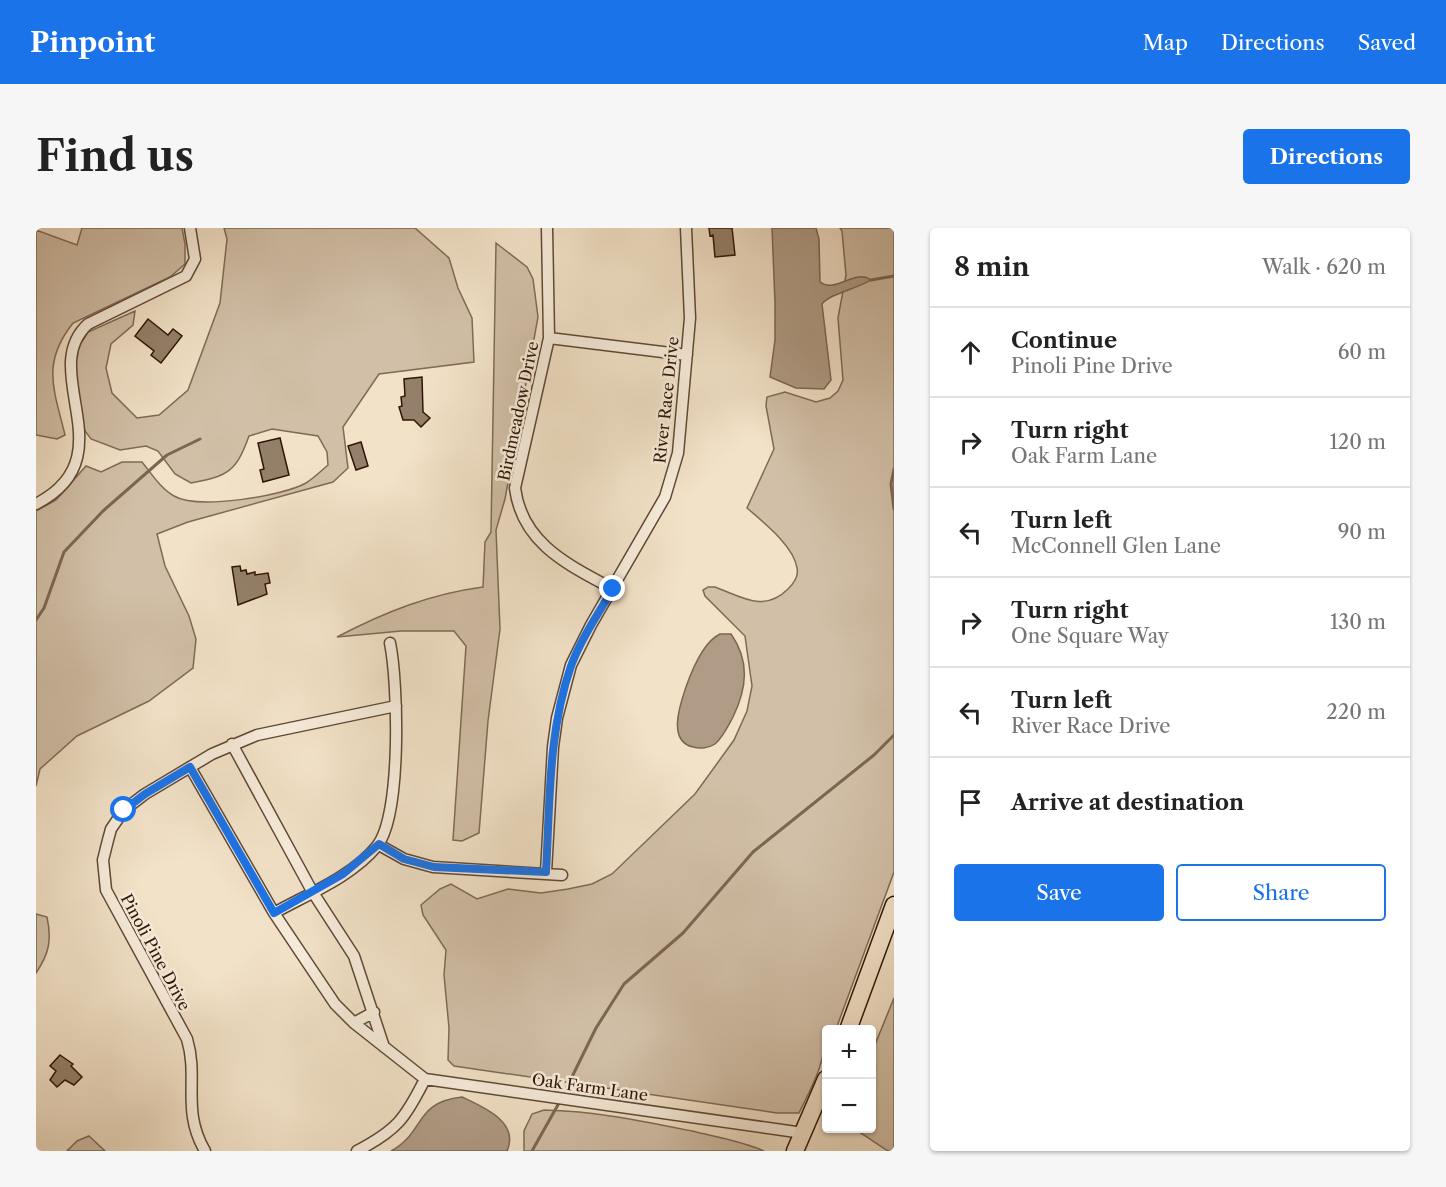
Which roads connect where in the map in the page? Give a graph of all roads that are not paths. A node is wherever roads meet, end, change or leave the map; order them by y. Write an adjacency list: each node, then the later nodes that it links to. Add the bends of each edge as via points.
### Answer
1 (190, 228): 6 (street, via 195,259 186,276 78,329 65,345)
2 (548, 228): 4 (street, Birdmeadow Drive)
3 (686, 228): 5 (street, River Race Drive, via 690,318)
4 (549, 339): 5 (street); 9 (street, Birdmeadow Drive, via 516,488 517,503 537,540 556,558)
5 (687, 355): 9 (street, River Race Drive, via 678,453 671,481)
6 (59, 361)
7 (62, 391): 8 (street, via 74,440 71,471 61,487)
8 (36, 504)
9 (613, 589): 15 (street, River Race Drive, via 572,665 557,718)
10 (390, 643): 11 (street, via 396,674)
11 (396, 706): 12 (street, Pinoli Pine Drive, via 257,735); 14 (street, via 390,811)
12 (232, 744): 13 (street, Pinoli Pine Drive); 17 (street)
13 (190, 767): 19 (street); 27 (street, Pinoli Pine Drive, via 124,810 111,829 103,876 114,906 187,1039 191,1052 191,1121)
14 (379, 844): 15 (street, via 404,859 434,867); 17 (street, via 362,861)
15 (546, 872): 16 (street)
16 (562, 874)
17 (312, 891): 19 (street); 20 (street, via 354,956)
18 (894, 904): 22 (main road)
19 (274, 913): 21 (street, via 335,1004)
20 (374, 1012): 21 (street); 23 (street)
21 (354, 1023): 23 (street)
22 (849, 1025)
23 (385, 1047): 24 (street)
24 (425, 1079): 26 (street, Oak Farm Lane); 28 (street, via 406,1116 380,1139)
25 (822, 1088): 26 (main road)
26 (802, 1133): 29 (main road)
27 (205, 1151)
28 (357, 1151)
29 (795, 1151)

